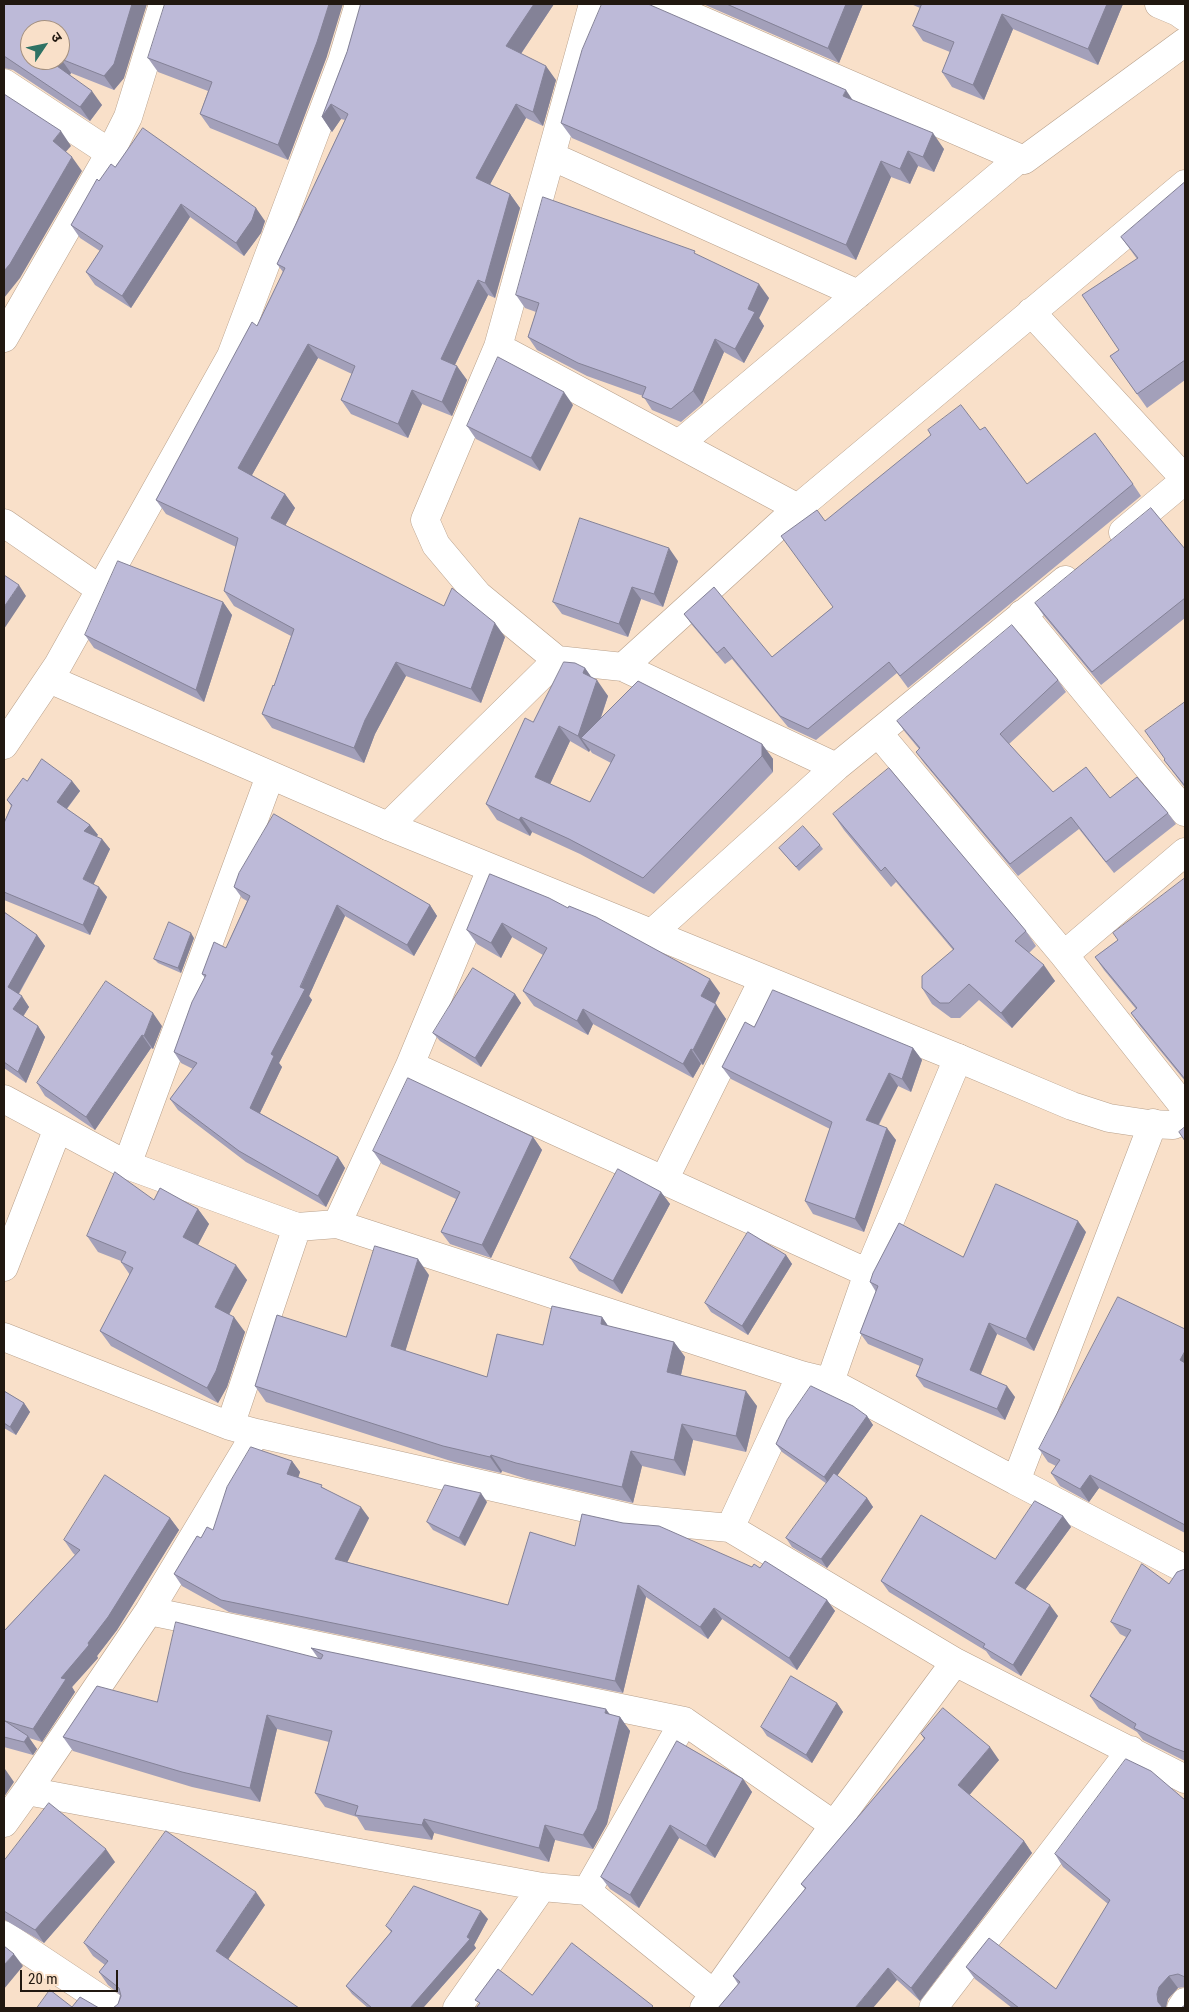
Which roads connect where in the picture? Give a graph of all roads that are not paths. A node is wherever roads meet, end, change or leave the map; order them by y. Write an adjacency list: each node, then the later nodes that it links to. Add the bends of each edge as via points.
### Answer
1 (163, 4): 7 (street, via 128,117)
2 (359, 4): 22 (street, via 342,60 231,356)
3 (593, 4): 8 (street)
4 (664, 4): 9 (street)
5 (1185, 42): 9 (street, via 1024,160)
6 (4, 83): 7 (street)
7 (110, 153): 13 (street)
8 (551, 156): 11 (street); 14 (street)
9 (1020, 158): 11 (street)
10 (1185, 184): 12 (street)
11 (858, 294): 15 (street)
12 (1031, 312): 16 (street); 18 (street)
13 (7, 323)
14 (498, 348): 15 (street); 24 (street, via 425,520 436,545 478,595)
15 (679, 444): 18 (street)
16 (1173, 448): 17 (street)
17 (1185, 480): 20 (street)
18 (798, 508): 25 (street)
19 (4, 523): 22 (street)
20 (1104, 547)
21 (1082, 566): 23 (street)
22 (101, 590): 26 (street)
23 (1022, 614): 27 (street); 31 (street)
24 (557, 660): 25 (street); 32 (street)
25 (623, 667): 29 (street)
26 (49, 679): 28 (street); 30 (street)
27 (879, 734): 29 (street); 36 (street)
28 (4, 745)
29 (836, 767): 35 (street)
30 (270, 776): 32 (street); 45 (street)
31 (1185, 812)
32 (388, 826): 34 (street)
33 (1185, 852): 36 (street)
34 (491, 868): 35 (street); 39 (street)
35 (651, 934): 37 (street)
36 (1064, 955): 41 (street)
37 (763, 980): 38 (street); 46 (street)
38 (958, 1058): 43 (street, via 1072,1106 1108,1118); 50 (street)
39 (410, 1065): 46 (street); 47 (street)
40 (4, 1099): 44 (street)
41 (1185, 1108)
42 (1185, 1120): 43 (street, via 1173,1125)
43 (1153, 1123): 56 (street)
44 (58, 1128): 45 (street); 49 (street)
45 (127, 1164): 48 (street)
46 (664, 1180): 50 (street)
47 (337, 1224): 48 (street); 52 (street)
48 (297, 1227): 54 (street)
49 (4, 1267)
50 (868, 1273): 53 (street)
51 (4, 1337): 54 (street)
52 (801, 1375): 53 (street); 57 (street)
53 (830, 1382): 56 (street)
54 (230, 1426): 55 (street)
55 (256, 1433): 57 (street, via 634,1519); 59 (street)
56 (1016, 1481): 58 (street)
57 (730, 1528): 60 (street)
58 (1185, 1569)
59 (149, 1611): 61 (street); 64 (street)
60 (955, 1662): 62 (street); 66 (street)
61 (684, 1720): 66 (street); 68 (street)
62 (1131, 1750): 63 (street); 74 (street)
63 (1185, 1779)
64 (27, 1791): 65 (street); 67 (street)
65 (4, 1823)
66 (834, 1825): 70 (street)
67 (542, 1887): 68 (street); 73 (street)
68 (587, 1891): 70 (street)
69 (4, 1934): 72 (street)
70 (709, 2001)
71 (1185, 2002): 75 (street)
72 (114, 2008)
73 (457, 2008)
74 (933, 2008)
75 (1181, 2008)

